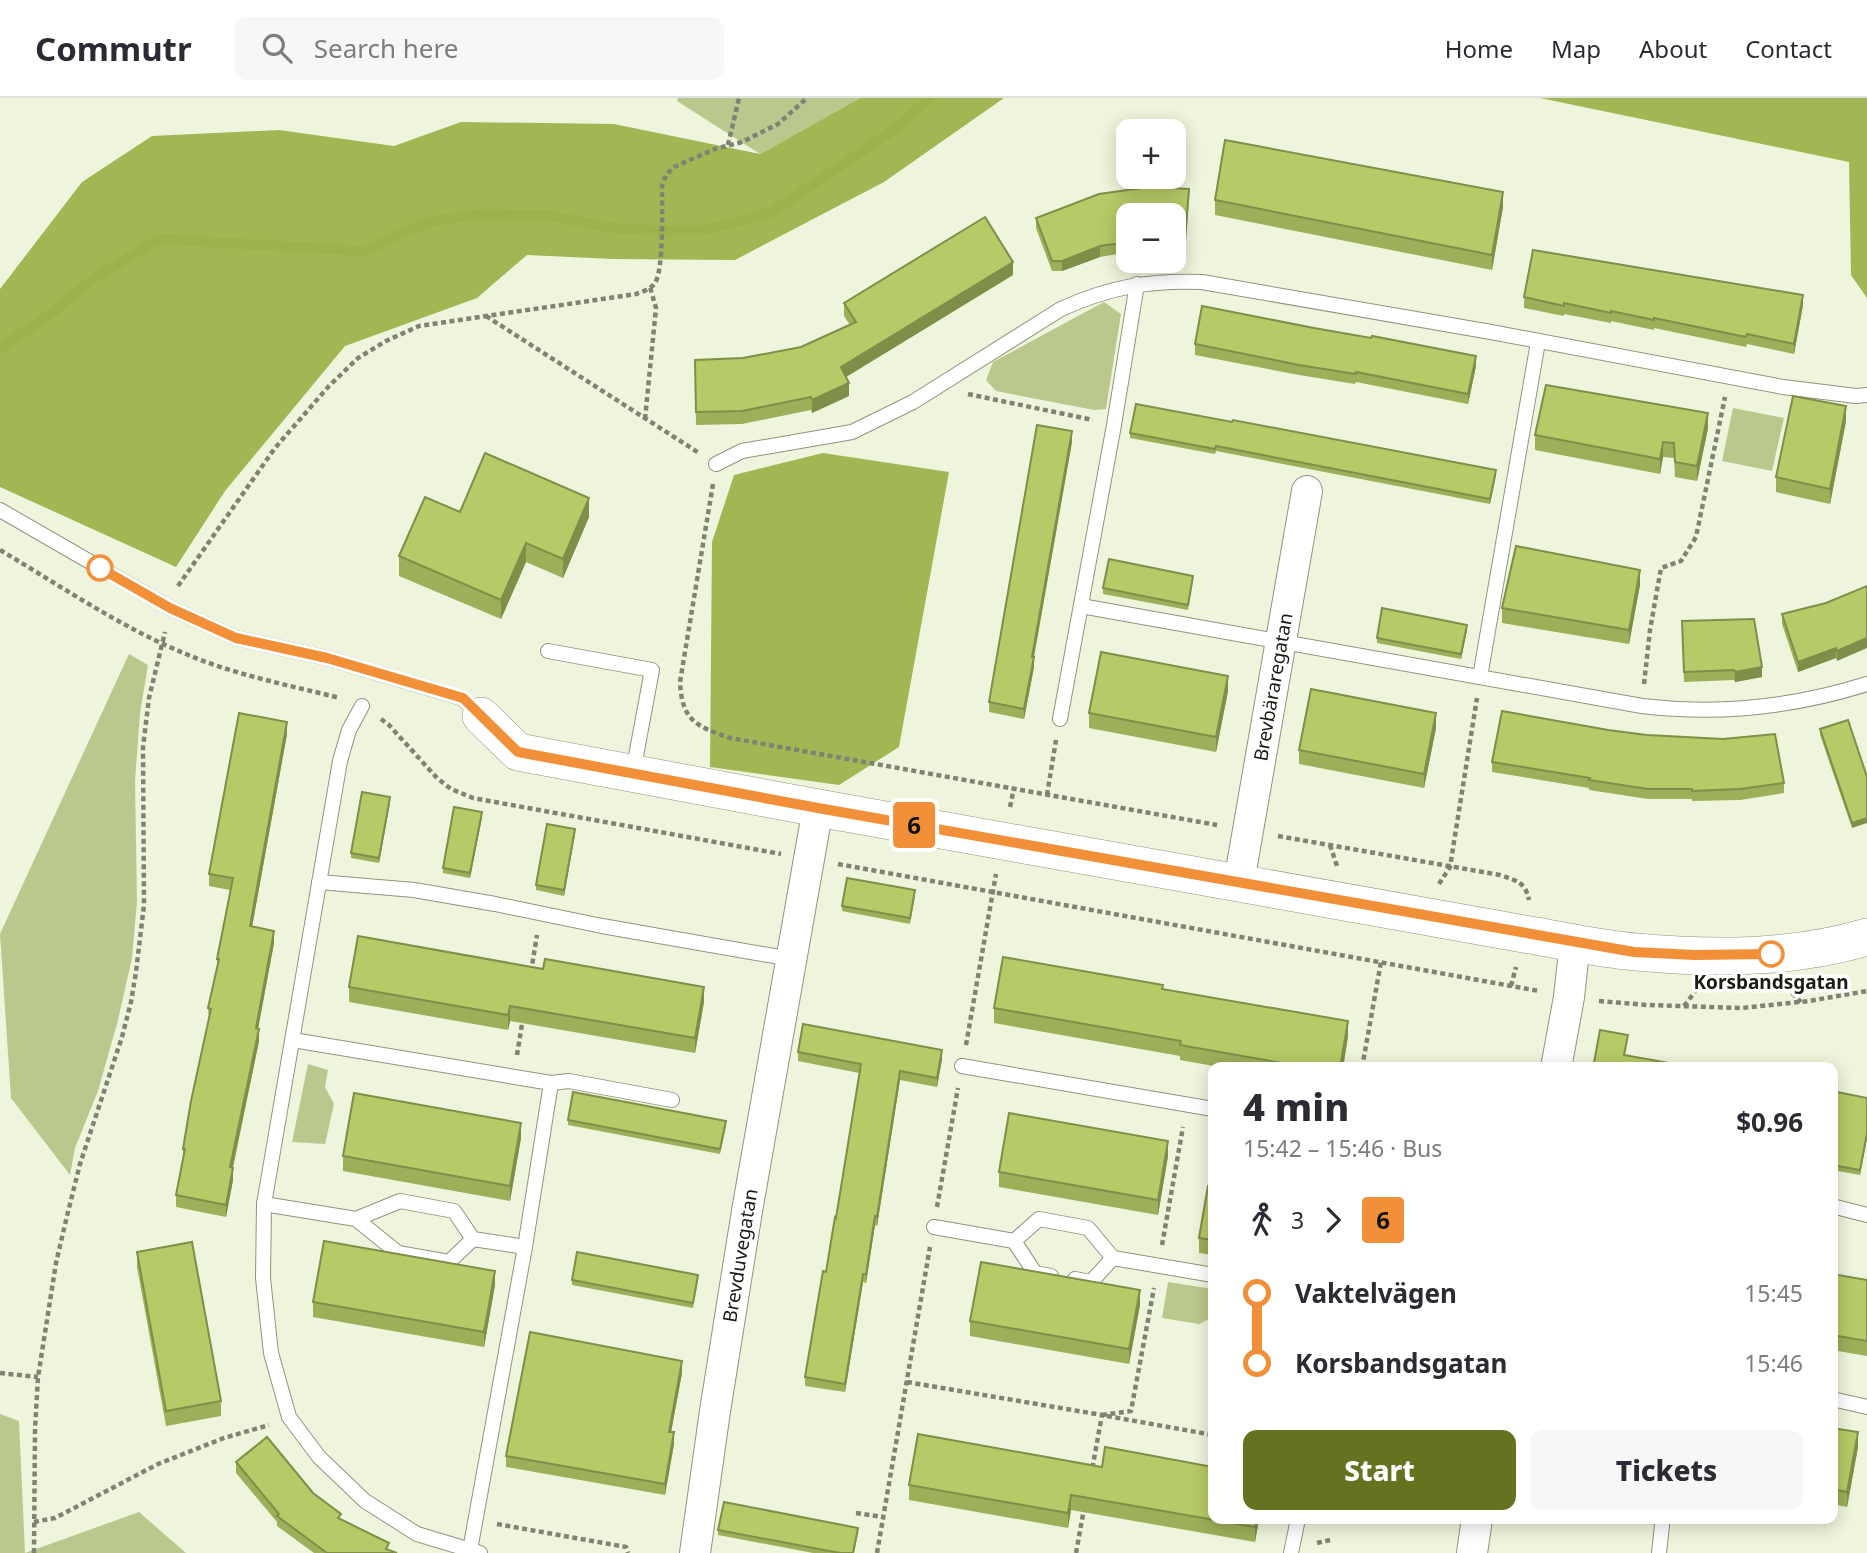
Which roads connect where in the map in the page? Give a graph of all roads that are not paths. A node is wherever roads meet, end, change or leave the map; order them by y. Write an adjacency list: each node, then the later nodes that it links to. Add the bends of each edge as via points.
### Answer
1 (1137, 284): 2 (lane, via 1202,282); 4 (lane, via 1060,309 913,402 852,432 742,451); 7 (lane)
2 (1538, 342): 3 (lane, via 1783,387); 10 (lane)
3 (1867, 395)
4 (716, 464)
5 (1307, 491): 8 (street, Brevbäraregatan)
6 (0, 510): 13 (lane, via 170,608 236,638 327,658 463,698)
7 (1080, 606): 8 (lane); 14 (lane)
8 (1282, 642): 10 (lane); 18 (street, Brevbäraregatan)
9 (548, 652): 15 (lane, via 652,670)
10 (1480, 677): 11 (lane, via 1675,710 1756,707)
11 (1867, 684)
12 (362, 706): 17 (lane, via 340,761)
13 (481, 716): 15 (street, via 518,752)
14 (1060, 719)
15 (633, 774): 16 (street)
16 (818, 808): 18 (street); 21 (street, Brevduvegatan)
17 (319, 882): 21 (lane, via 414,890); 22 (lane)
18 (1239, 882): 20 (street)
19 (1867, 937): 20 (street, via 1812,950 1757,955 1634,952)
20 (1576, 942): 23 (street)
21 (791, 959): 44 (street, Brevduvegatan)
22 (293, 1040): 25 (lane); 28 (lane)
23 (1557, 1062)
24 (962, 1066): 27 (lane)
25 (551, 1083): 26 (lane, via 569,1081); 35 (lane)
26 (672, 1100)
27 (1208, 1109)
28 (264, 1203): 31 (lane); 43 (lane, via 263,1278 271,1353 289,1416 318,1457 365,1501 417,1534)
29 (1838, 1208): 30 (lane)
30 (1867, 1215)
31 (356, 1219): 33 (lane, via 400,1201 454,1211); 33 (lane, via 398,1253 449,1262)
32 (934, 1227): 34 (lane)
33 (473, 1239): 35 (lane)
34 (1014, 1241): 36 (lane, via 1039,1219 1088,1228); 36 (lane, via 1035,1273 1091,1282)
35 (525, 1247): 43 (lane, via 475,1520)
36 (1112, 1258): 37 (lane)
37 (1208, 1274)
38 (1838, 1401): 39 (lane)
39 (1867, 1407)
40 (1297, 1524): 45 (lane)
41 (1476, 1524): 46 (street)
42 (1662, 1524): 47 (lane)
43 (475, 1552)
44 (695, 1553)
45 (1291, 1553)
46 (1472, 1553)
47 (1659, 1553)

